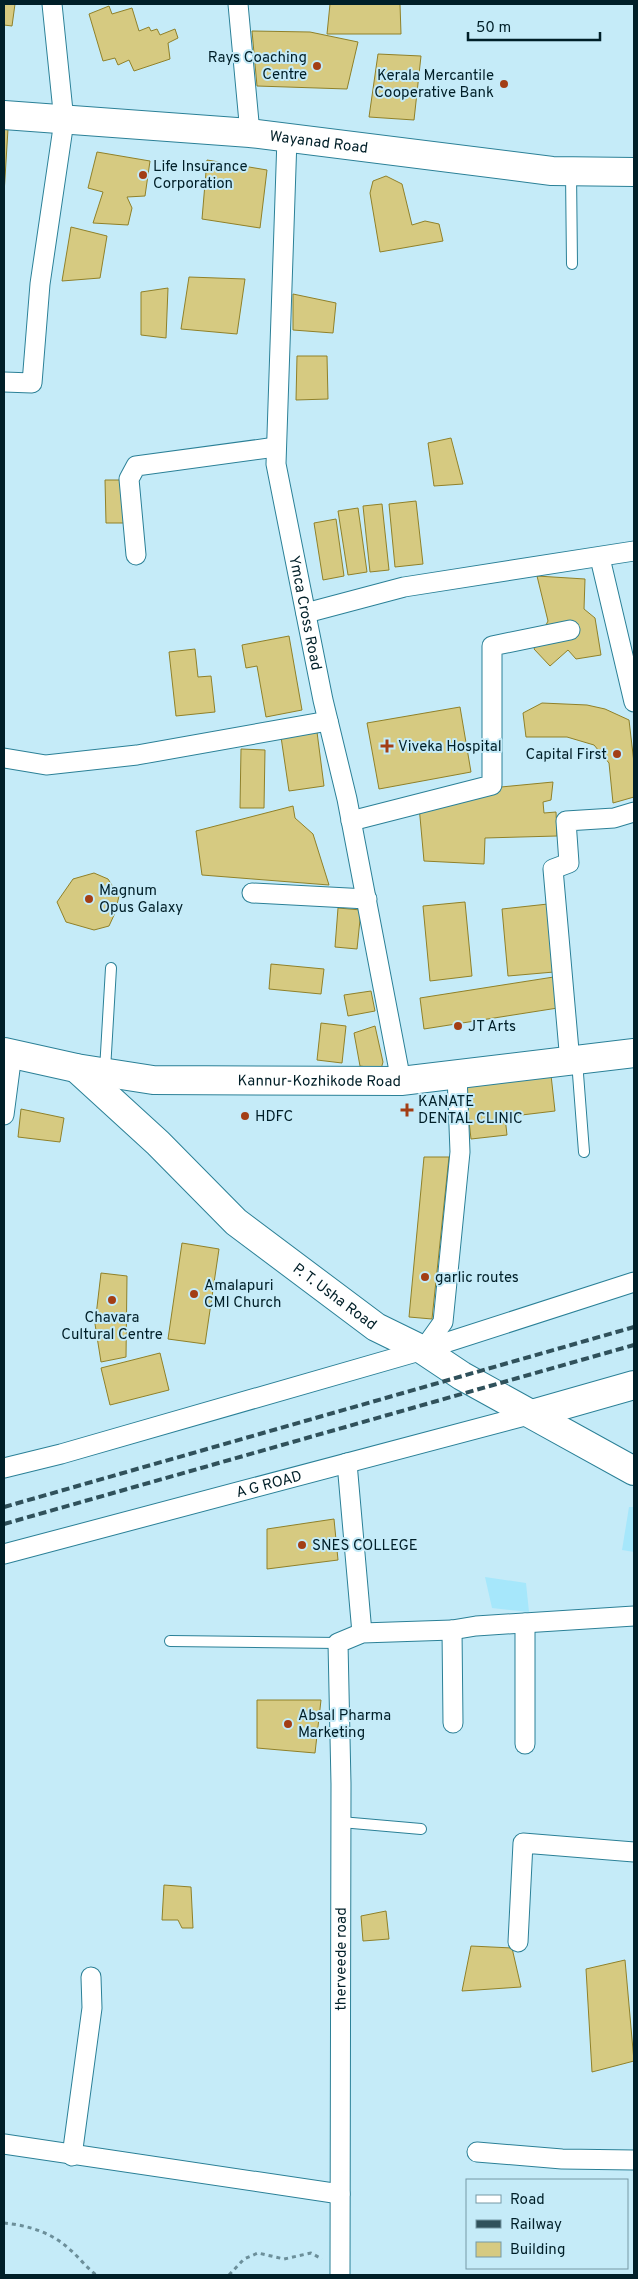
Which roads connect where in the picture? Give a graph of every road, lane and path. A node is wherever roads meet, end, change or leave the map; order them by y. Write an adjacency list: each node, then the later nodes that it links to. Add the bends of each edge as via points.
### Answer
1 (52, 4): 4 (street)
2 (238, 4): 5 (street)
3 (4, 115): 4 (main road, Wayanad Road)
4 (64, 121): 5 (main road, Wayanad Road); 10 (street, via 40,284 32,383)
5 (250, 133): 6 (main road, Wayanad Road)
6 (287, 138): 7 (main road, Wayanad Road); 11 (street, Ymca Cross Road)
7 (571, 171): 8 (main road, Wayanad Road); 9 (lane)
8 (634, 172)
9 (572, 264)
10 (4, 382)
11 (276, 447): 13 (street, via 136,466 129,479); 15 (street, Ymca Cross Road, via 276,464)
12 (634, 551): 14 (street)
13 (136, 555)
14 (600, 558): 15 (street, via 404,587); 17 (street)
15 (306, 612): 18 (street, Ymca Cross Road)
16 (570, 630): 21 (street, via 492,646 492,785)
17 (634, 702)
18 (328, 722): 19 (street, via 137,755 46,764); 21 (street, Ymca Cross Road)
19 (4, 758)
20 (634, 812): 27 (street, via 614,818 566,821 569,863 554,869)
21 (351, 821): 23 (street, Ymca Cross Road)
22 (252, 893): 23 (street)
23 (366, 899): 31 (street, Ymca Cross Road)
24 (111, 968): 29 (lane)
25 (8, 1053): 28 (main road, Kannur-Kozhikode Road); 32 (street)
26 (634, 1053): 27 (main road, Kannur-Kozhikode Road)
27 (574, 1062): 30 (main road, Kannur-Kozhikode Road); 33 (lane)
28 (76, 1068): 29 (main road, Kannur-Kozhikode Road); 35 (main road, P. T. Usha Road, via 158,1143 236,1222 376,1327)
29 (105, 1072): 31 (main road, Kannur-Kozhikode Road, via 153,1080)
30 (457, 1075): 31 (main road, Kannur-Kozhikode Road); 35 (street, via 460,1152 443,1322)
31 (401, 1081)
32 (4, 1114)
33 (584, 1152)
34 (634, 1282): 35 (street)
35 (422, 1350): 37 (main road, P. T. Usha Road); 39 (street)
36 (634, 1385): 37 (main road)
37 (532, 1414): 38 (street, A G ROAD); 40 (main road, P. T. Usha Road)
38 (347, 1463): 41 (street, A G ROAD); 45 (street)
39 (4, 1468)
40 (634, 1471)
41 (4, 1554)
42 (634, 1616): 43 (street)
43 (525, 1623): 44 (street); 49 (street)
44 (452, 1630): 45 (street); 48 (street)
45 (362, 1633): 47 (street)
46 (170, 1641): 47 (lane)
47 (338, 1643): 50 (street, therveede road)
48 (453, 1723)
49 (525, 1744)
50 (341, 1822): 51 (lane); 59 (street, therveede road)
51 (420, 1829)
52 (634, 1852): 53 (street, via 523,1843)
53 (518, 1942)
54 (91, 1977): 57 (street, via 92,2008)
55 (4, 2144): 57 (street)
56 (477, 2152): 58 (street, via 562,2159)
57 (72, 2156): 59 (street)
58 (634, 2160)
59 (340, 2194): 64 (street, therveede road)
60 (4, 2223): 62 (path, via 33,2227 57,2240)
61 (324, 2260): 63 (path, via 310,2253 284,2258 258,2253 244,2259)
62 (96, 2275)
63 (229, 2275)
64 (340, 2275)

